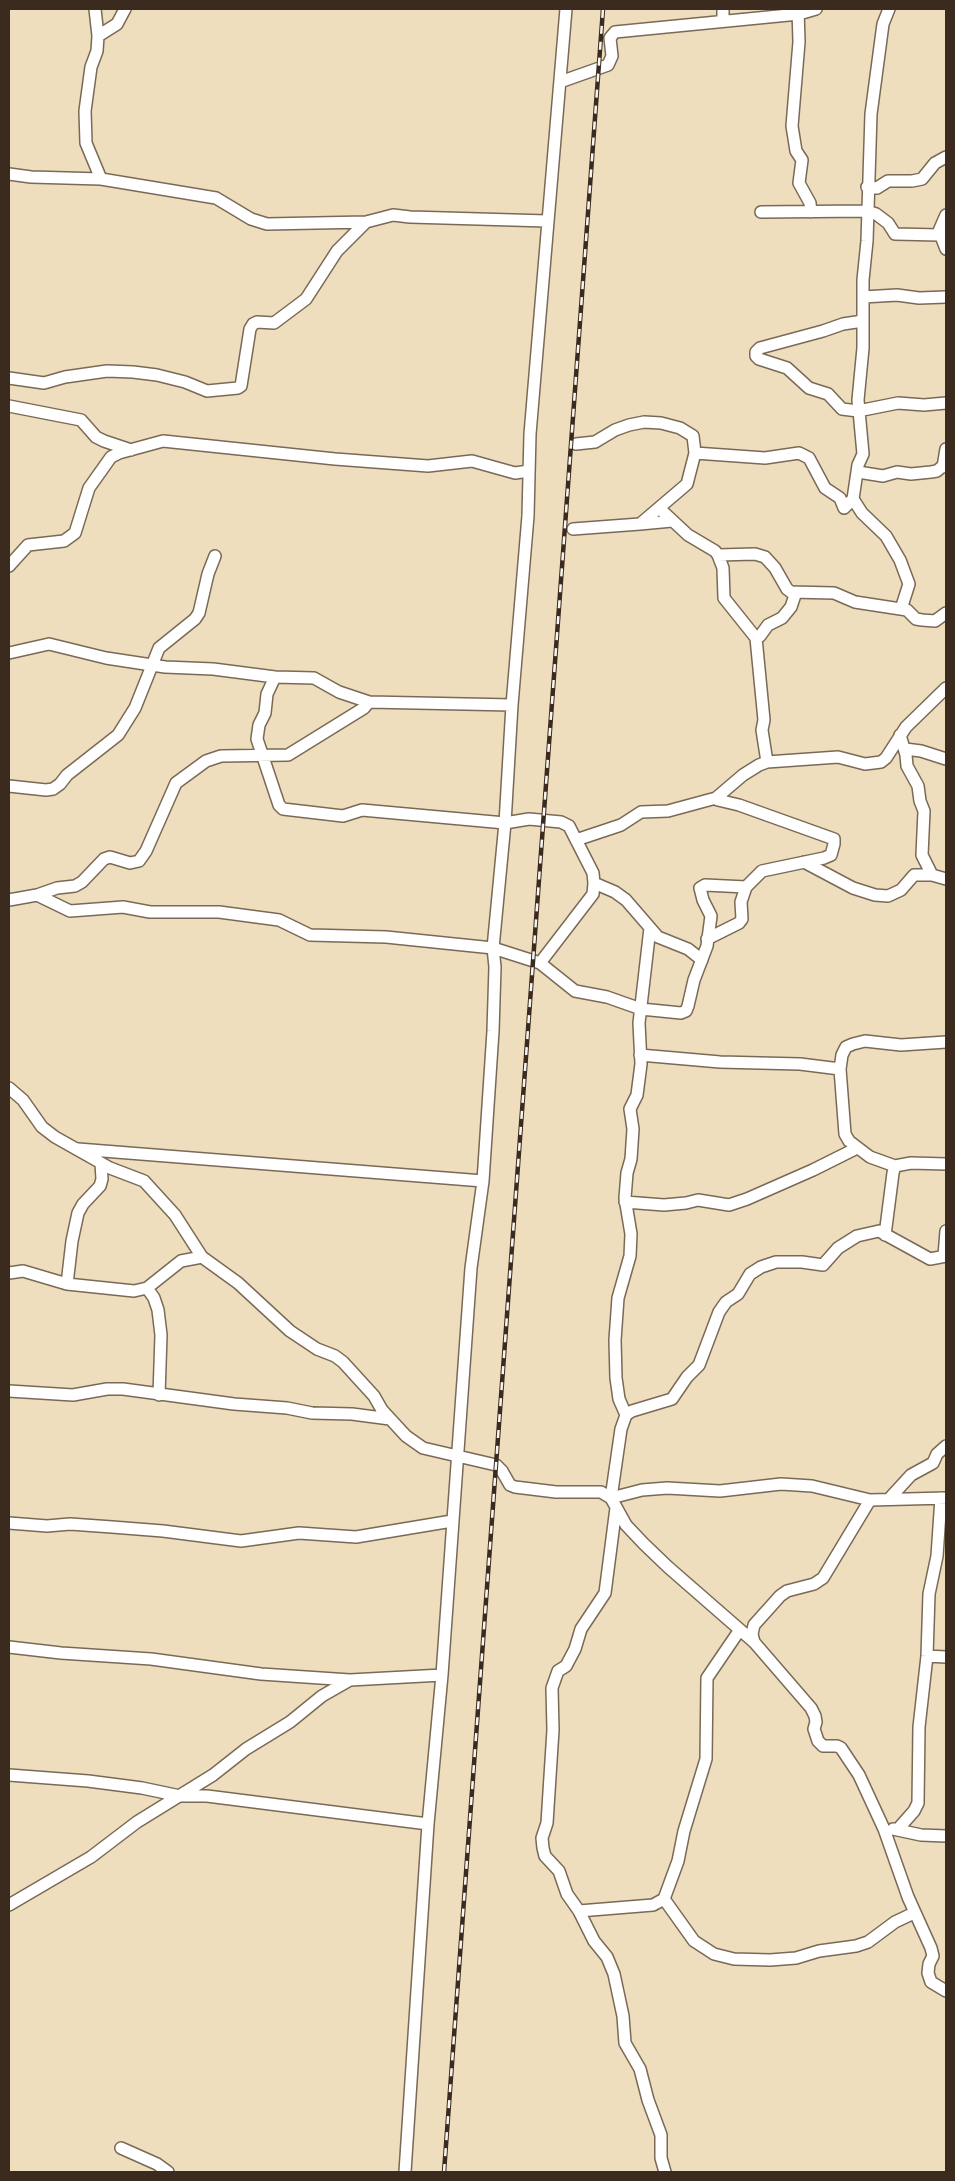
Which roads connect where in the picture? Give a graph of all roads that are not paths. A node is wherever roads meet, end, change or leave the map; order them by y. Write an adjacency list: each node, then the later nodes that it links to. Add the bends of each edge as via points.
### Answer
1 (95, 9): 9 (street)
2 (125, 9): 9 (street, via 118,24)
3 (566, 9): 10 (street)
4 (723, 9): 8 (street)
5 (816, 9): 7 (street)
6 (889, 9): 14 (street, via 883,24 874,90)
7 (798, 12): 8 (street); 16 (street, via 799,42 792,126 796,151 802,160 800,183)
8 (724, 21): 10 (street, via 615,32 610,38 612,56 608,65)
9 (98, 36): 13 (street, via 85,111 86,143)
10 (560, 82): 19 (street)
11 (946, 156): 14 (street, via 935,163 922,180 888,181 877,188)
12 (9, 174): 13 (street, via 31,178)
13 (101, 180): 20 (street, via 216,198 251,220 267,224)
14 (867, 187): 17 (street)
15 (761, 212): 16 (street)
16 (811, 212): 17 (street)
17 (867, 212): 21 (street, via 888,223 895,234); 23 (street)
18 (946, 215): 21 (street)
19 (547, 221): 20 (street, via 394,214); 35 (street)
20 (366, 222): 26 (street, via 337,250 306,299 274,323 253,324 238,388 207,391 185,382 132,372 107,371 44,383)
21 (939, 235): 22 (street)
22 (946, 249)
23 (863, 297): 24 (street, via 897,295); 25 (street)
24 (946, 300)
25 (863, 321): 29 (street); 29 (street, via 760,348 756,352 758,359 787,368 809,388 828,394 842,409)
26 (9, 378)
27 (946, 402): 29 (street, via 898,403)
28 (9, 406): 32 (street, via 81,420 96,437)
29 (858, 411): 36 (street, via 863,454)
30 (576, 444): 33 (street, via 595,442 629,425 661,423 680,428 693,436)
31 (946, 449): 34 (street)
32 (131, 450): 35 (street, via 163,441 428,466 472,461 515,472); 44 (street, via 111,457 102,468 89,488 75,533 70,538 28,545)
33 (695, 453): 37 (street, via 765,458 800,453 809,458 825,488 840,498 844,508); 38 (street, via 687,484)
34 (945, 465): 36 (street, via 931,472 911,474 897,472 883,476)
35 (529, 471): 54 (street)
36 (858, 472): 37 (street)
37 (853, 499): 46 (street, via 862,513 886,536 900,560 908,584)
38 (659, 508): 39 (street); 40 (street)
39 (672, 521): 40 (street); 42 (street)
40 (640, 524): 41 (street)
41 (573, 529)
42 (718, 555): 45 (street, via 755,554 765,557 786,589); 48 (street, via 723,568 724,598)
43 (215, 556): 50 (street, via 195,619 164,642)
44 (9, 566)
45 (796, 592): 46 (street, via 834,593 855,602); 48 (street, via 791,607 782,618 768,625)
46 (901, 609): 47 (street, via 922,620 936,621)
47 (946, 613)
48 (756, 638): 59 (street)
49 (9, 653): 50 (street, via 49,644 106,658)
50 (151, 664): 51 (street); 60 (street, via 135,708 118,735 53,789)
51 (275, 677): 53 (street, via 314,678 339,692); 57 (street, via 259,725 257,739)
52 (946, 688): 55 (street)
53 (369, 702): 54 (street); 57 (street, via 288,755)
54 (512, 705): 62 (street)
55 (900, 734): 56 (street); 59 (street, via 886,758 874,764 838,757)
56 (905, 749): 58 (street); 65 (street, via 907,766 918,786 924,811 922,855)
57 (262, 756): 62 (street, via 283,809 343,816 362,810); 69 (street, via 221,756 206,761 176,783 139,861 130,863 110,857 104,859 75,886)
58 (946, 759)
59 (767, 762): 61 (street, via 743,775)
60 (9, 786)
61 (716, 798): 63 (street, via 668,812 641,812 621,825); 64 (street, via 834,839 831,855)
62 (505, 823): 63 (street, via 529,819 565,823); 73 (street)
63 (576, 840): 67 (street)
64 (804, 862): 65 (street, via 853,888 876,895 888,896 901,890 914,875); 68 (street, via 762,871)
65 (932, 875): 66 (street)
66 (946, 879)
67 (594, 883): 71 (street, via 620,895); 75 (street, via 593,894)
68 (746, 887): 72 (street, via 742,919); 72 (street, via 700,888 711,916)
69 (37, 895): 70 (street); 73 (street, via 70,911 123,907 150,912 219,912 279,920 310,935 386,937)
70 (9, 900)
71 (650, 928): 74 (street, via 658,937 688,949); 76 (street)
72 (708, 940): 74 (street)
73 (493, 948): 75 (street); 86 (street, via 493,1030)
74 (702, 960): 76 (street, via 686,1011)
75 (540, 963): 76 (street, via 576,991)
76 (641, 1009): 78 (street)
77 (946, 1042): 79 (street, via 901,1045 865,1041 846,1047)
78 (640, 1055): 79 (street); 87 (street, via 637,1092 630,1109 633,1129)
79 (840, 1068): 82 (street, via 845,1134)
80 (9, 1088): 81 (street, via 23,1100 42,1127)
81 (74, 1148): 83 (street); 86 (street)
82 (857, 1148): 85 (street, via 870,1157); 87 (street, via 728,1205 698,1200 664,1205)
83 (101, 1163): 91 (street, via 144,1181 175,1215); 94 (street, via 100,1186 78,1213)
84 (946, 1164): 85 (street)
85 (896, 1166): 89 (street)
86 (483, 1181): 102 (street, via 471,1268)
87 (625, 1202): 99 (street, via 631,1234 630,1256 618,1298 615,1347 616,1378)
88 (946, 1231): 90 (street)
89 (885, 1235): 90 (street, via 930,1259); 99 (street, via 866,1232 857,1236 838,1248 823,1265 776,1262 761,1266 750,1274 738,1294 719,1312 698,1364 672,1399)
90 (945, 1256)
91 (202, 1257): 93 (street, via 180,1261); 100 (street, via 238,1283 290,1331 343,1362)
92 (9, 1273): 94 (street, via 23,1271)
93 (156, 1279): 95 (street); 96 (street)
94 (67, 1284): 95 (street, via 125,1291)
95 (147, 1288): 96 (street)
96 (154, 1298): 98 (street, via 162,1335)
97 (9, 1391): 98 (street, via 73,1395 123,1389)
98 (159, 1395): 100 (street)
99 (626, 1415): 106 (street, via 620,1429)
100 (390, 1419): 102 (street, via 422,1448)
101 (946, 1446): 104 (street, via 933,1462 904,1481)
102 (459, 1457): 106 (street, via 496,1465 515,1487 556,1492 601,1492); 107 (street)
103 (944, 1498): 104 (street); 112 (street, via 929,1594)
104 (889, 1499): 105 (street)
105 (870, 1500): 106 (street, via 812,1486 781,1484 720,1491 642,1490); 110 (street, via 823,1578 780,1596 754,1626)
106 (614, 1503): 109 (street, via 626,1525 644,1544); 124 (street, via 605,1593 581,1629 575,1649 566,1666 558,1671 552,1688 553,1730 543,1848)
107 (452, 1521): 108 (street, via 356,1537 299,1533 241,1541 129,1528); 114 (street)
108 (9, 1523)
109 (739, 1630): 110 (street); 122 (street, via 707,1678 706,1759)
110 (754, 1642): 119 (street, via 811,1708 816,1716 814,1729 818,1741 823,1746 841,1748 859,1775)
111 (9, 1646): 115 (street, via 61,1653 151,1658 261,1674)
112 (927, 1656): 113 (street); 120 (street, via 919,1727 918,1803)
113 (946, 1657)
114 (442, 1675): 115 (street); 118 (street)
115 (350, 1680): 117 (street, via 322,1696 290,1722)
116 (9, 1776): 117 (street, via 88,1781)
117 (180, 1796): 118 (street, via 207,1796); 123 (street, via 137,1822 91,1857)
118 (428, 1824): 129 (street)
119 (884, 1829): 120 (street); 125 (street)
120 (898, 1829): 121 (street, via 921,1835)
121 (946, 1836)
122 (664, 1900): 124 (street, via 653,1905); 125 (street, via 694,1941 714,1954 770,1960 856,1946)
123 (9, 1905)
124 (579, 1911): 130 (street, via 614,1974 625,2043 640,2069 661,2135 661,2158)
125 (914, 1913): 126 (street, via 933,1956 928,1973 931,1982)
126 (946, 1991)
127 (121, 2148): 128 (street)
128 (168, 2172)
129 (405, 2172)
130 (666, 2172)

